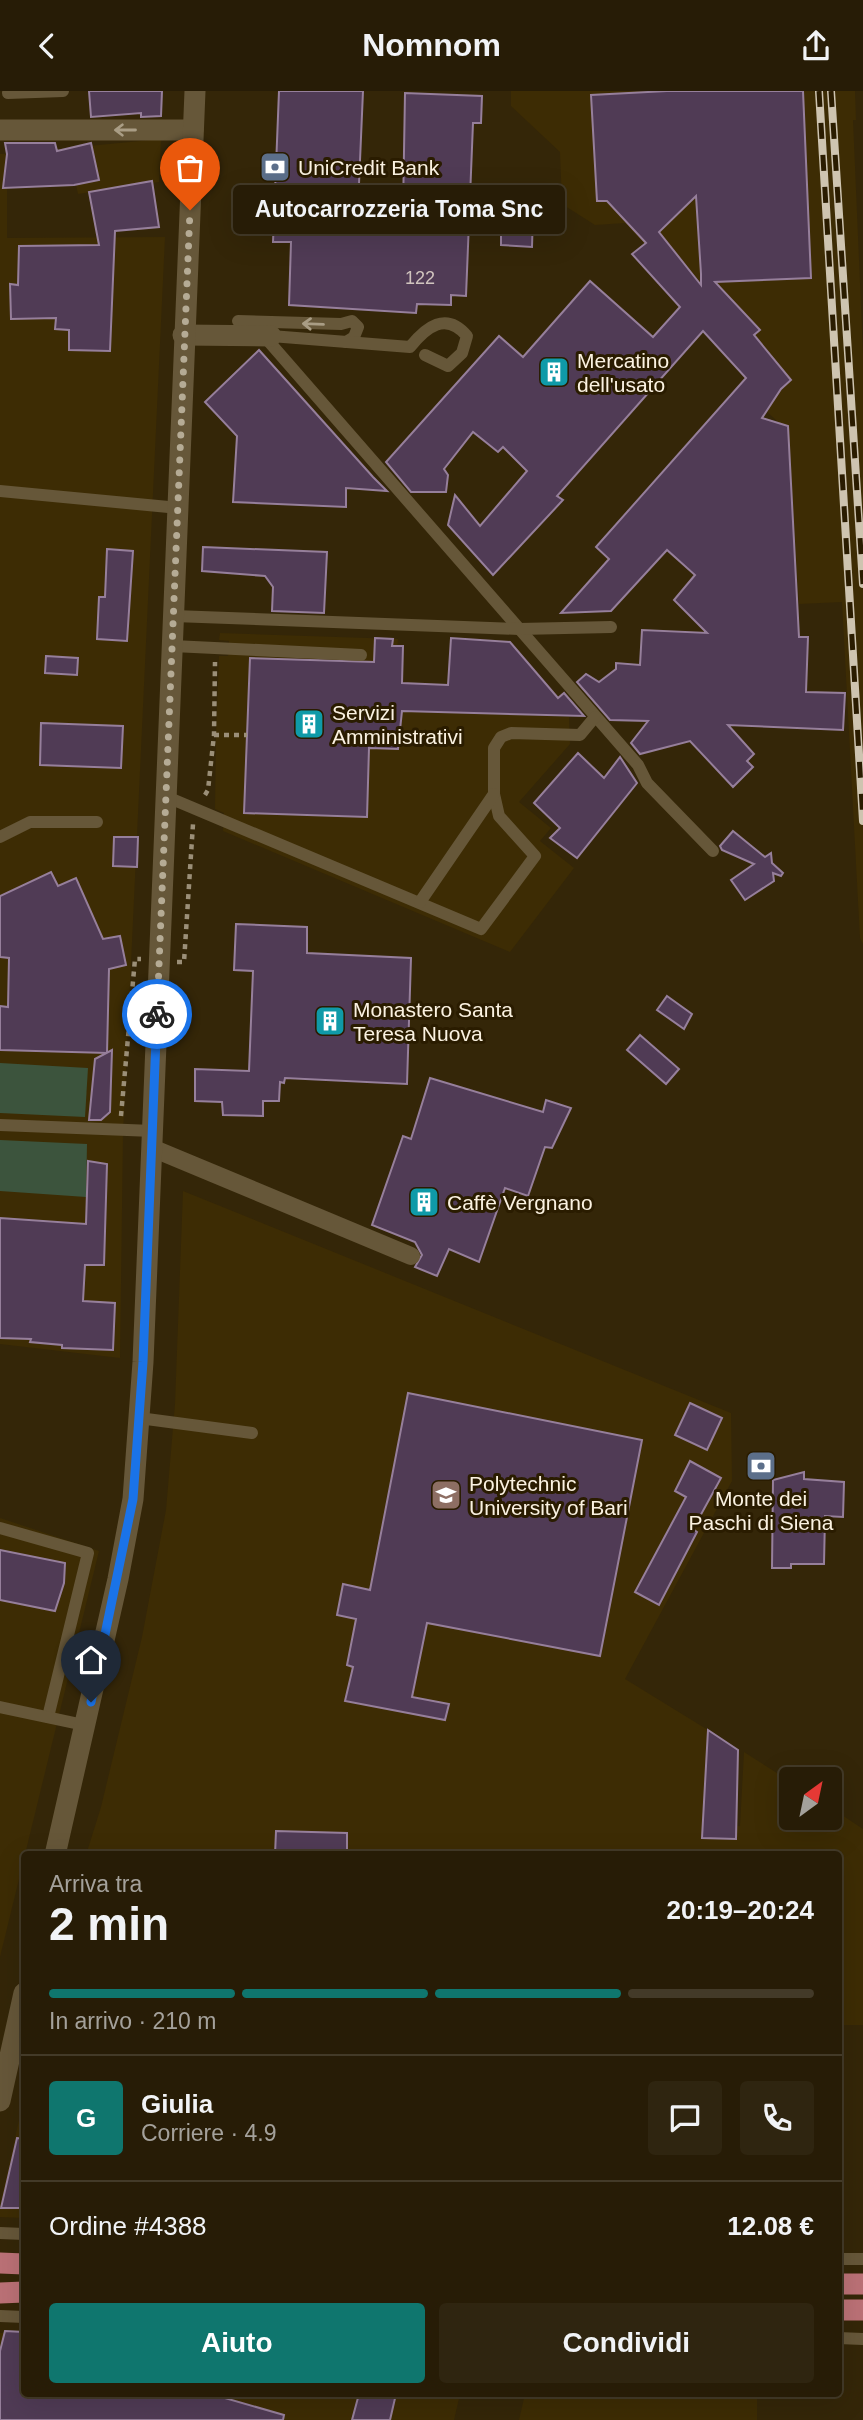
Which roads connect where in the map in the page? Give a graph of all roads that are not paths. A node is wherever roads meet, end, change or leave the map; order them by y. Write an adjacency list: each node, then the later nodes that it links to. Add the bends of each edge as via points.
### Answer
1 (63, 91): 3 (lane)
2 (195, 91): 5 (main road)
3 (8, 93)
4 (0, 130): 5 (main road, one-way to 4)
5 (193, 130): 7 (main road)
6 (238, 321): 9 (lane, one-way to 6, via 357,331 352,321)
7 (183, 335): 8 (main road); 12 (main road)
8 (267, 336): 9 (lane); 15 (lane)
9 (346, 342): 10 (lane, via 410,347 424,330 442,322 453,324 467,336 462,353 448,366)
10 (425, 355)
11 (0, 495): 12 (lane)
12 (179, 508): 13 (main road)
13 (174, 616): 15 (lane); 16 (main road)
14 (611, 627): 15 (lane)
15 (519, 629): 18 (lane)
16 (173, 646): 17 (lane); 20 (main road)
17 (362, 655)
18 (596, 717): 19 (lane, via 580,735 511,733 501,737 494,748); 23 (lane, via 638,765 647,783)
19 (495, 794): 24 (lane); 24 (lane, via 499,816 536,856 481,929)
20 (167, 797): 24 (lane); 26 (main road)
21 (97, 822): 22 (lane, via 30,823)
22 (0, 837)
23 (713, 851)
24 (420, 902)
25 (0, 1125): 26 (lane)
26 (153, 1139): 27 (street); 28 (main road)
27 (411, 1256)
28 (139, 1418): 29 (lane); 33 (main road, via 133,1499)
29 (252, 1433)
30 (0, 1528): 32 (lane, via 88,1553)
31 (0, 1707): 32 (lane)
32 (48, 1717): 33 (lane)
33 (84, 1725): 34 (main road)
34 (56, 1851)
35 (20, 2034): 36 (main road)
36 (0, 2101)
37 (0, 2233): 38 (lane)
38 (21, 2234)
39 (842, 2259): 40 (lane)
40 (863, 2259)
41 (0, 2263): 42 (main road)
42 (21, 2264)
43 (842, 2284): 44 (main road)
44 (863, 2284)
45 (21, 2292): 46 (main road)
46 (0, 2293)
47 (842, 2309): 48 (main road)
48 (863, 2310)
49 (0, 2316): 50 (lane)
50 (21, 2317)
51 (842, 2338): 52 (lane)
52 (863, 2339)

